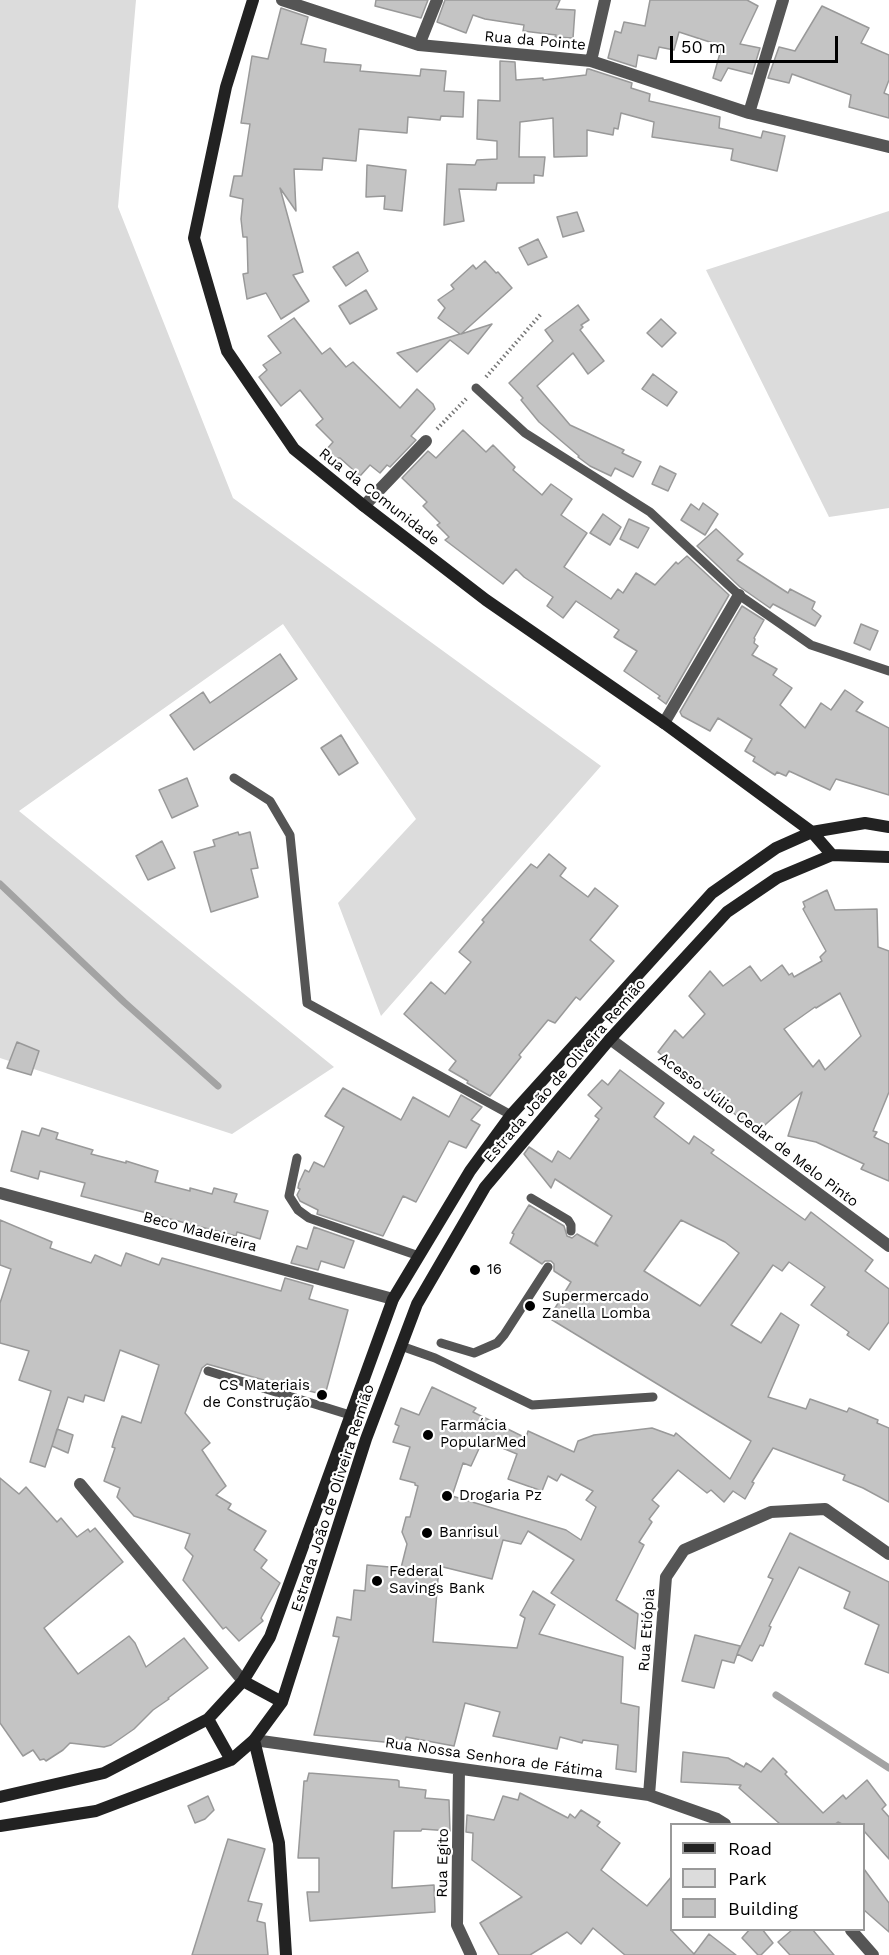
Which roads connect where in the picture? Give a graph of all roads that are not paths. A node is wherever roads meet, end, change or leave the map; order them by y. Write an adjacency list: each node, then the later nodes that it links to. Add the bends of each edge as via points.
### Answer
1 (253, 0): 12 (main road, Rua da Comunidade, via 226,87 194,238 227,351 294,449)
2 (282, 0): 6 (street, Rua da Pointe)
3 (437, 0): 6 (street)
4 (605, 0): 7 (street)
5 (783, 0): 8 (street)
6 (419, 45): 7 (street, Rua da Pointe)
7 (591, 62): 8 (street, Rua da Pointe)
8 (749, 113): 9 (street, Rua da Pointe)
9 (889, 147)
10 (476, 388): 13 (lane, via 525,433 650,512)
11 (426, 441): 12 (street)
12 (364, 506): 15 (main road, Rua da Comunidade, via 486,600)
13 (740, 595): 14 (lane, via 811,645); 15 (street)
14 (889, 671)
15 (664, 723): 18 (main road, Rua da Comunidade)
16 (234, 778): 22 (lane, via 270,801 290,836 307,1003)
17 (889, 827): 18 (main road, Estrada João de Oliveira Remião, via 865,823)
18 (812, 832): 19 (main road, Rua da Comunidade); 22 (main road, Estrada João de Oliveira Remião, via 776,848 712,893)
19 (832, 855): 20 (main road, Estrada João de Oliveira Remião); 21 (main road, Estrada João de Oliveira Remião, via 777,878 727,912)
20 (889, 857)
21 (610, 1039): 27 (street, Acesso Júlio Cedar de Melo Pinto); 32 (main road, Estrada João de Oliveira Remião, via 485,1187 417,1304)
22 (512, 1115): 28 (main road, Estrada João de Oliveira Remião, via 470,1170)
23 (297, 1158): 28 (lane, via 289,1196 298,1210 309,1218)
24 (0, 1193): 30 (street, Beco Madeireira)
25 (531, 1197): 26 (lane, via 568,1220)
26 (571, 1231)
27 (889, 1246)
28 (419, 1256): 30 (main road, Estrada João de Oliveira Remião)
29 (548, 1267): 31 (lane, via 497,1343 474,1353)
30 (393, 1299): 35 (main road, Estrada João de Oliveira Remião)
31 (441, 1343)
32 (401, 1346): 34 (lane, via 435,1358 532,1405); 39 (main road, Estrada João de Oliveira Remião, via 366,1439)
33 (208, 1371): 35 (lane)
34 (653, 1398)
35 (350, 1415): 38 (main road, Estrada João de Oliveira Remião, via 270,1637)
36 (80, 1484): 38 (street)
37 (889, 1554): 44 (street, Rua Etiópia, via 825,1509 771,1512 684,1550 666,1577)
38 (243, 1681): 39 (main road); 40 (main road, Estrada João de Oliveira Remião)
39 (282, 1702): 41 (main road, Estrada João de Oliveira Remião)
40 (208, 1719): 42 (main road); 45 (main road, Estrada João de Oliveira Remião, via 104,1773)
41 (254, 1740): 42 (main road, Estrada João de Oliveira Remião); 43 (street, Rua Nossa Senhora de Fátima); 49 (main road, via 279,1843)
42 (231, 1760): 47 (main road, Estrada João de Oliveira Remião, via 96,1811)
43 (459, 1769): 44 (street, Rua Nossa Senhora de Fátima); 50 (street, Rua Egito, via 457,1925)
44 (649, 1795): 46 (street, Rua Nossa Senhora de Fátima)
45 (0, 1797)
46 (723, 1823)
47 (0, 1826)
48 (853, 1931): 51 (street)
49 (286, 1955)
50 (471, 1955)
51 (873, 1955)

